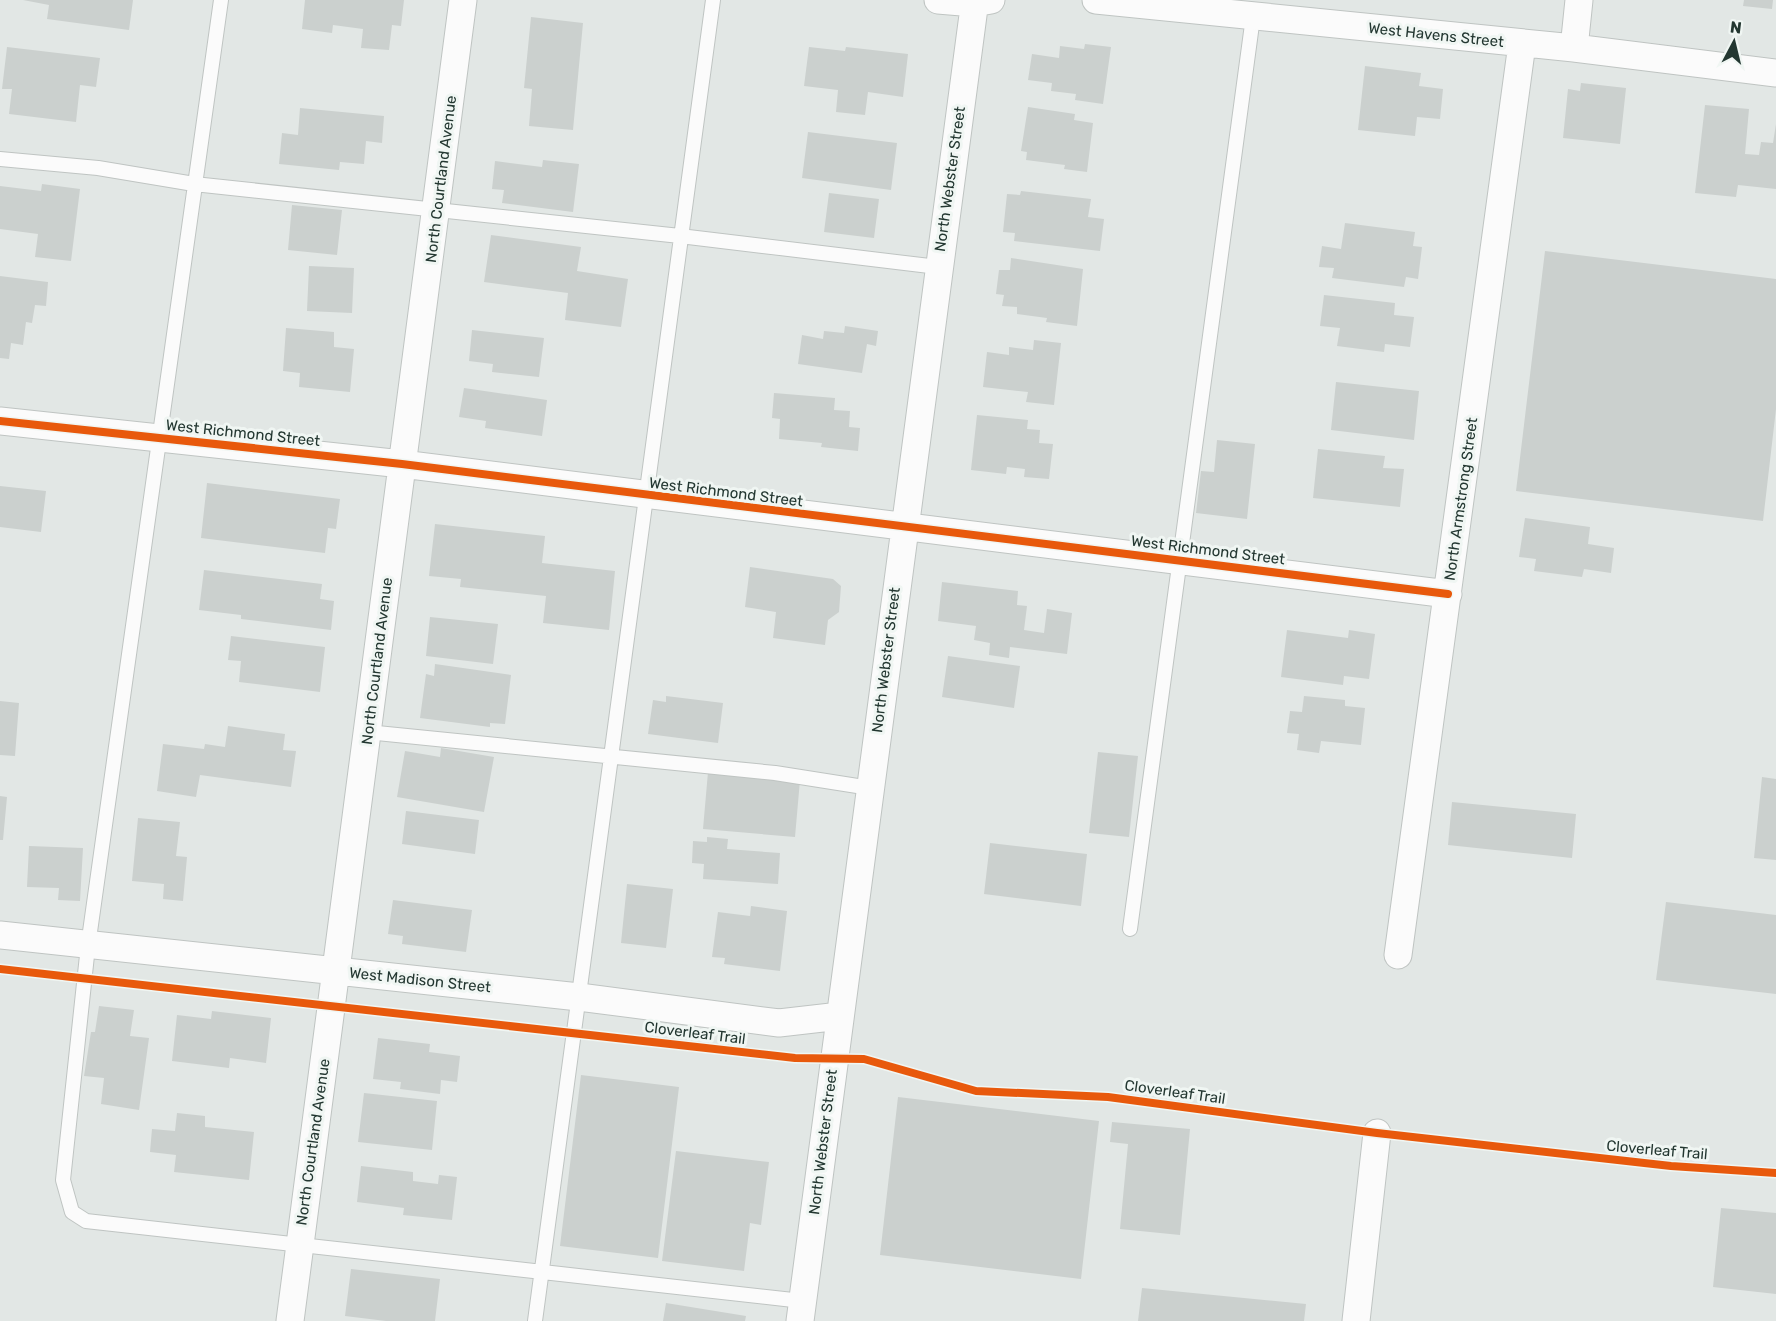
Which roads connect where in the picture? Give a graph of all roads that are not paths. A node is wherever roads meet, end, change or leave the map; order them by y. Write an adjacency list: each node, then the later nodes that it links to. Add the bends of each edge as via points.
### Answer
1 (221, 0): 13 (lane)
2 (463, 0): 14 (street, North Courtland Avenue)
3 (712, 0): 15 (lane)
4 (938, 0): 7 (street)
5 (1096, 0): 8 (street, West Havens Street)
6 (1579, 0): 10 (street)
7 (981, 1): 16 (street, North Webster Street)
8 (1252, 17): 9 (street, West Havens Street); 22 (lane)
9 (1522, 44): 10 (street, West Havens Street); 23 (street, North Armstrong Street)
10 (1574, 48): 11 (street, West Havens Street)
11 (1776, 73)
12 (0, 159): 13 (lane, via 98,168)
13 (194, 184): 14 (lane); 18 (lane)
14 (438, 210): 15 (lane); 19 (street, North Courtland Avenue)
15 (680, 236): 16 (lane); 20 (lane)
16 (938, 267): 21 (street, North Webster Street)
17 (0, 421): 18 (street, West Richmond Street)
18 (160, 438): 19 (street, West Richmond Street); 29 (lane)
19 (402, 464): 20 (street, West Richmond Street); 24 (street, North Courtland Avenue)
20 (646, 496): 21 (street, West Richmond Street); 25 (lane)
21 (904, 528): 22 (street, West Richmond Street); 26 (street, North Webster Street)
22 (1180, 561): 23 (street, West Richmond Street); 27 (lane)
23 (1448, 594): 30 (street, North Armstrong Street)
24 (367, 732): 25 (lane); 31 (street, North Courtland Avenue)
25 (611, 757): 26 (lane, via 775,773); 32 (lane)
26 (870, 788): 33 (street, North Webster Street)
27 (1130, 929)
28 (0, 935): 29 (street, West Madison Street)
29 (88, 946): 31 (street, West Madison Street); 35 (lane, via 63,1180 72,1212 86,1221)
30 (1398, 955)
31 (336, 971): 32 (street, West Madison Street); 35 (street, North Courtland Avenue)
32 (579, 997): 33 (street, West Madison Street, via 779,1023); 36 (lane)
33 (840, 1016): 37 (street, North Webster Street)
34 (1377, 1133): 40 (street)
35 (300, 1244): 36 (lane); 38 (street, North Courtland Avenue)
36 (542, 1271): 37 (lane); 39 (lane)
37 (801, 1311)
38 (290, 1321)
39 (535, 1321)
40 (1356, 1321)

